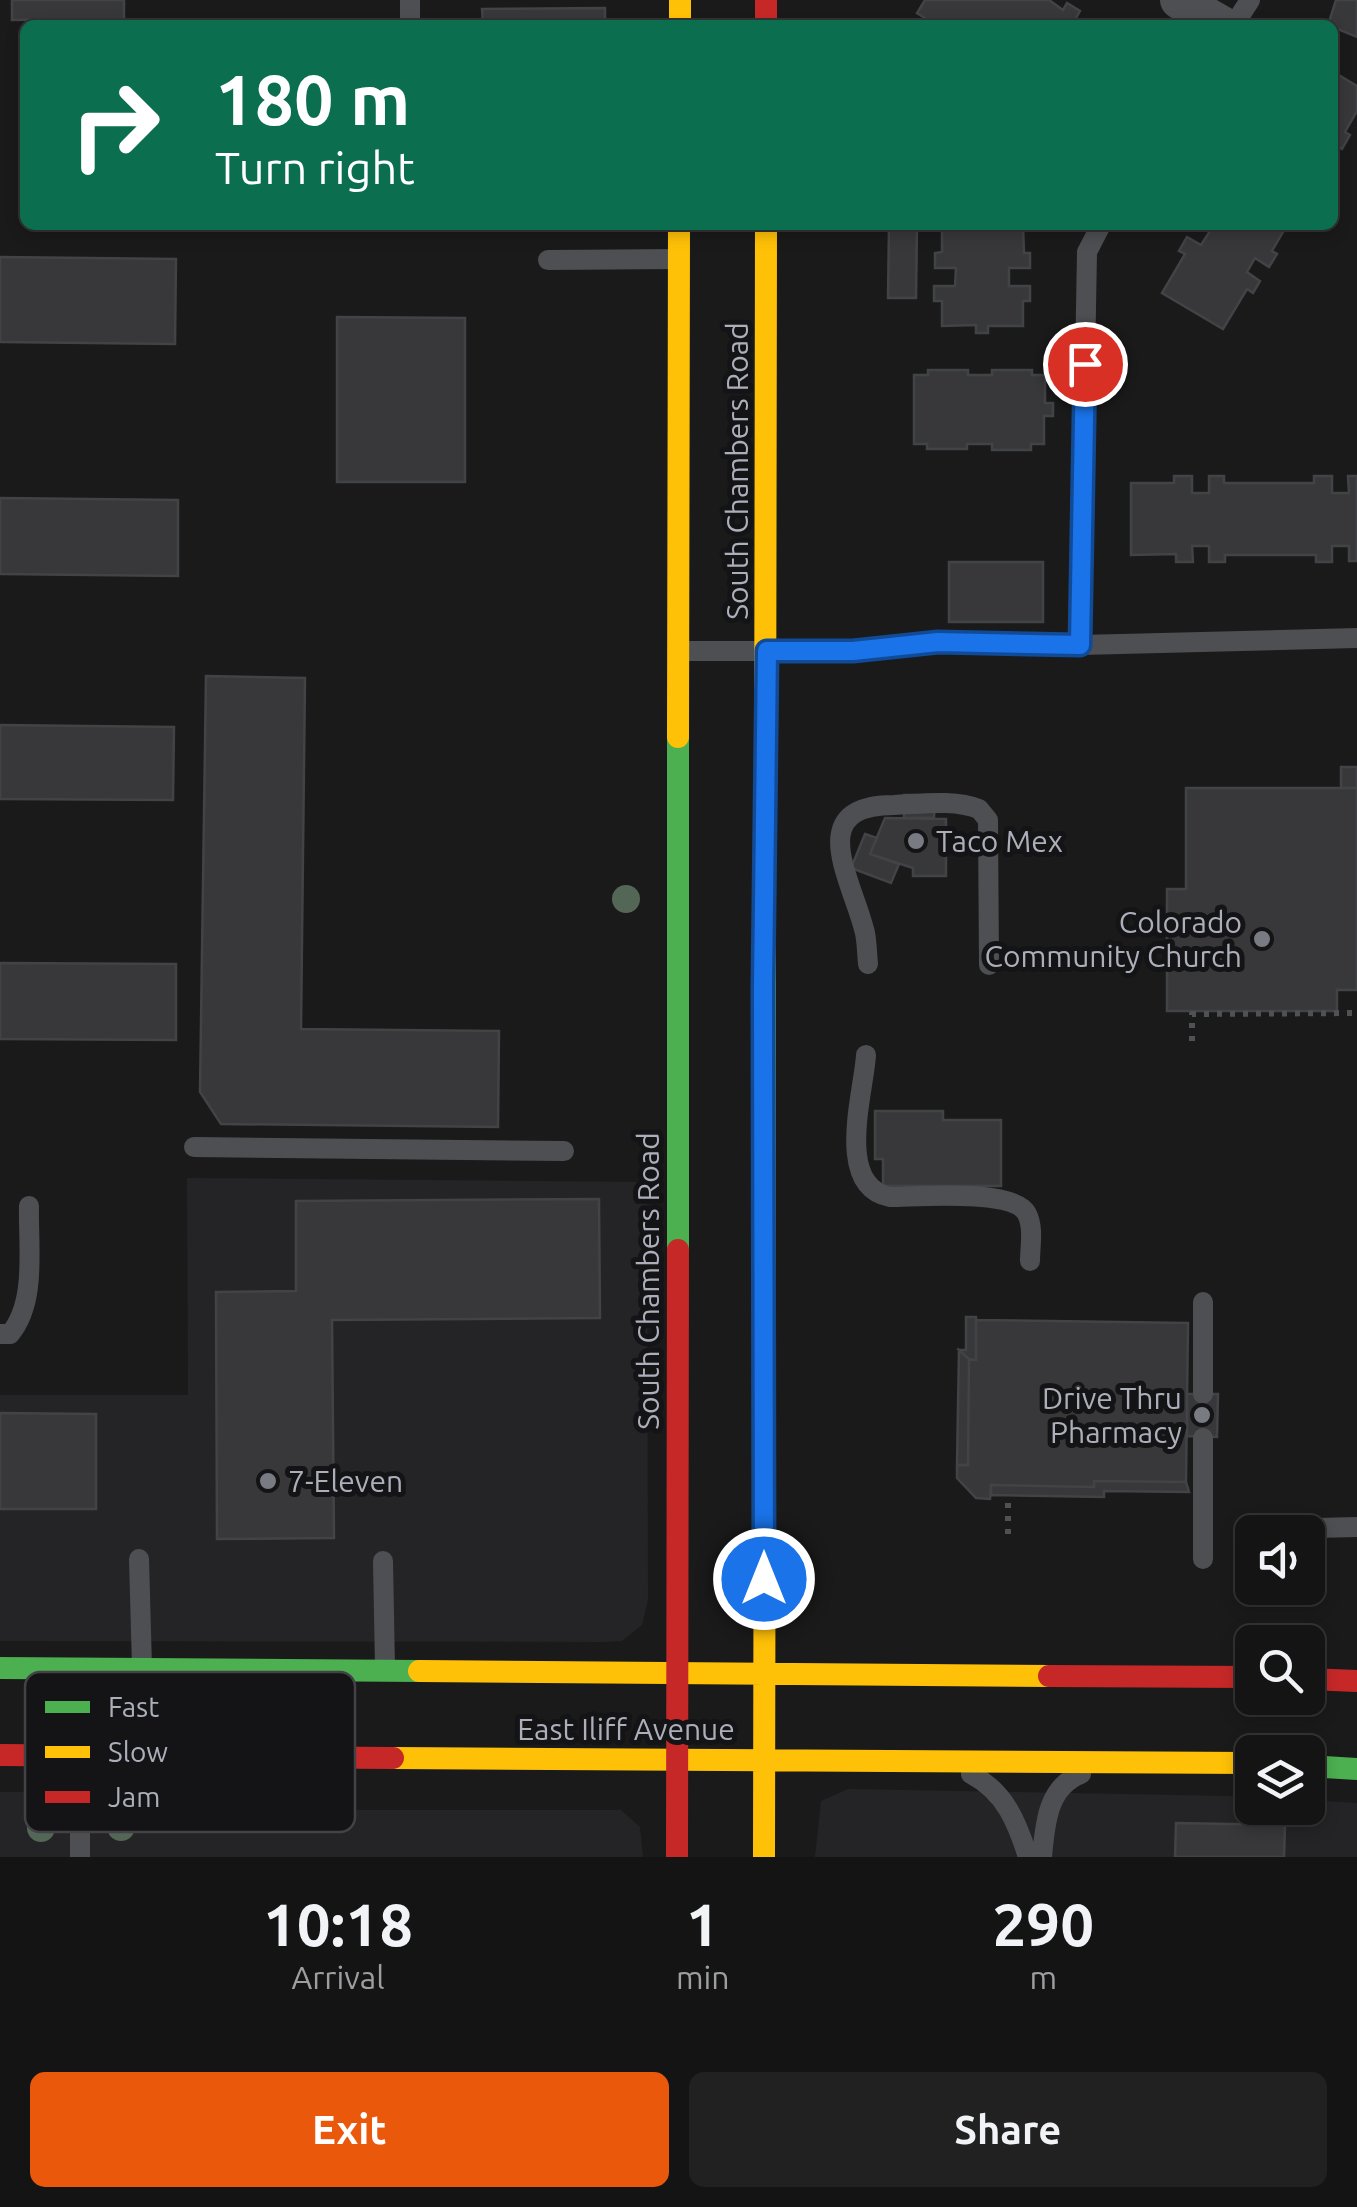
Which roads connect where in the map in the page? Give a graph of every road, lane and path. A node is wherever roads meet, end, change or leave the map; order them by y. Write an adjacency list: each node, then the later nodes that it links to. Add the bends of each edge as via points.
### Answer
1 (1179, 0): 2 (street)
2 (1213, 20)
3 (679, 230): 6 (main road, South Chambers Road)
4 (766, 230): 11 (main road, South Chambers Road)
5 (1098, 230): 9 (lane, via 1087,252)
6 (679, 259): 7 (lane); 10 (main road, South Chambers Road)
7 (548, 260)
8 (1357, 638): 9 (lane)
9 (1080, 645): 11 (lane, via 938,642)
10 (677, 651): 11 (lane); 35 (main road, South Chambers Road)
11 (767, 651): 36 (main road, South Chambers Road)
12 (868, 964): 13 (lane, via 840,851 845,821 868,806 955,804 979,809 988,820)
13 (989, 964)
14 (1357, 1013): 15 (path, via 1192,1014)
15 (1192, 1041)
16 (866, 1055): 20 (lane, via 856,1140 865,1182 890,1197 1013,1201 1029,1221)
17 (194, 1146): 18 (lane)
18 (564, 1150)
19 (28, 1206): 22 (lane, via 27,1299 20,1323)
20 (1030, 1262)
21 (1203, 1302): 23 (lane)
22 (0, 1334)
23 (1203, 1394)
24 (1203, 1438): 29 (lane)
25 (1008, 1503): 28 (path)
26 (1357, 1526): 27 (lane)
27 (1325, 1528)
28 (1008, 1534)
29 (1203, 1559)
30 (138, 1560): 33 (lane)
31 (383, 1561): 34 (lane)
32 (0, 1668): 33 (main road, East Iliff Avenue)
33 (142, 1669): 34 (main road, East Iliff Avenue)
34 (385, 1670): 35 (main road, East Iliff Avenue)
35 (678, 1672): 36 (main road, East Iliff Avenue); 44 (main road, South Chambers Road)
36 (764, 1673): 37 (main road, East Iliff Avenue); 43 (main road, South Chambers Road)
37 (1235, 1677)
38 (1325, 1680): 39 (main road)
39 (1357, 1681)
40 (0, 1755): 41 (main road, East Iliff Avenue)
41 (25, 1755)
42 (355, 1758): 44 (main road, East Iliff Avenue)
43 (764, 1759): 44 (main road, East Iliff Avenue); 45 (main road, East Iliff Avenue); 51 (main road, South Chambers Road)
44 (678, 1760): 50 (main road, South Chambers Road)
45 (932, 1760): 46 (main road, East Iliff Avenue); 52 (lane, via 961,1768 996,1792 1019,1827)
46 (1136, 1761): 47 (main road, East Iliff Avenue); 53 (lane, via 1072,1778 1058,1791)
47 (1235, 1764)
48 (1325, 1767): 49 (main road)
49 (1357, 1770)
50 (677, 1857)
51 (764, 1857)
52 (1028, 1857)
53 (1042, 1857)

